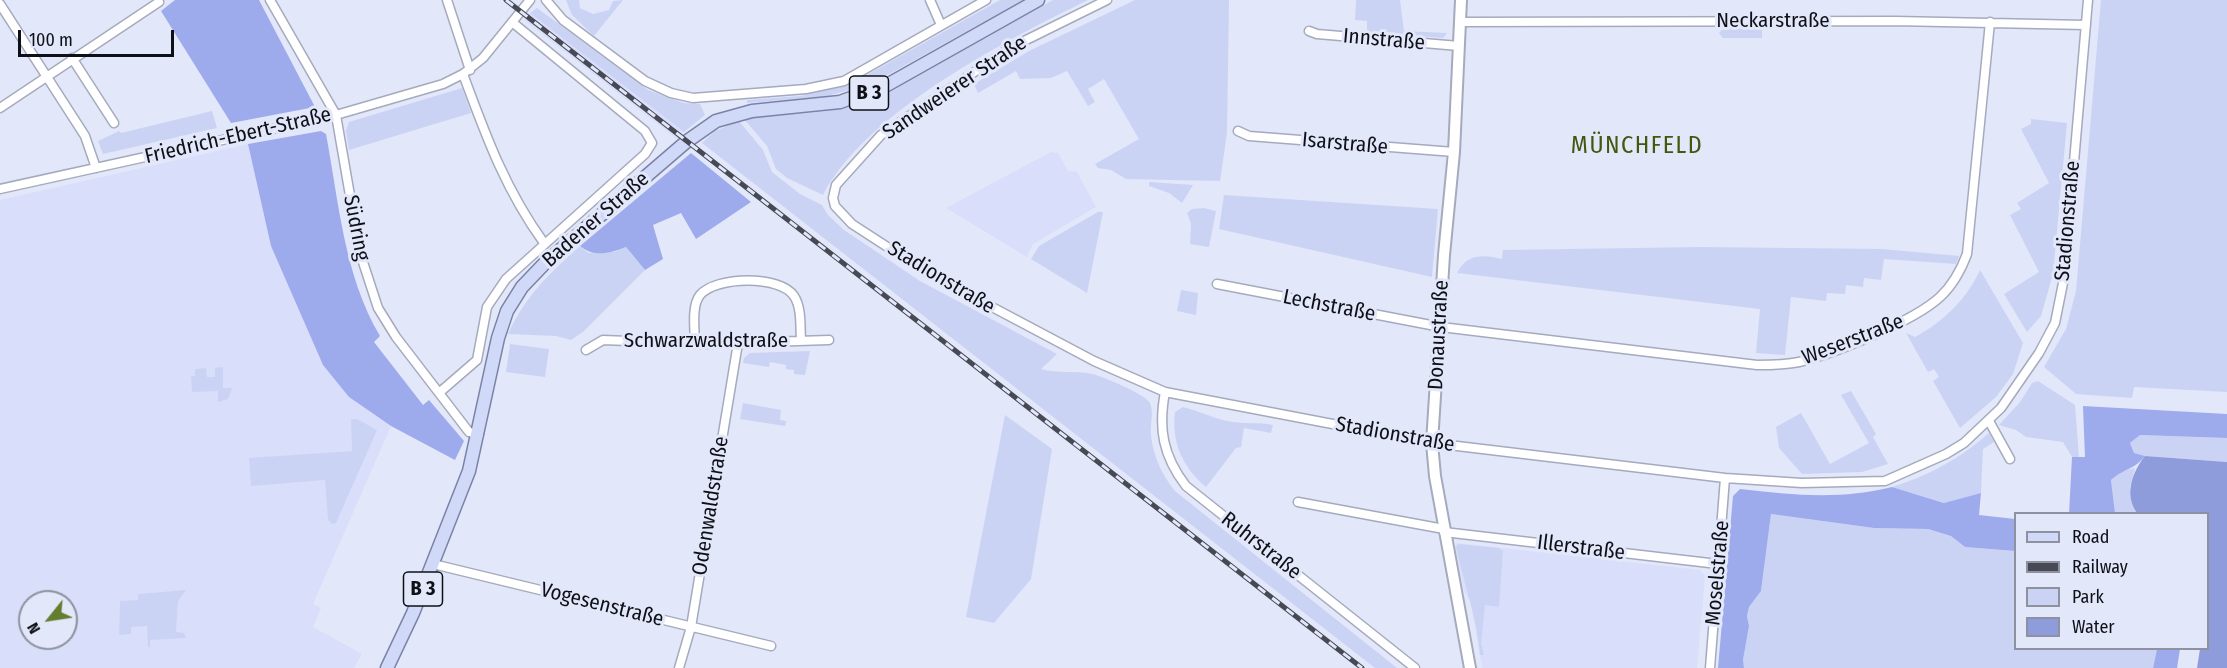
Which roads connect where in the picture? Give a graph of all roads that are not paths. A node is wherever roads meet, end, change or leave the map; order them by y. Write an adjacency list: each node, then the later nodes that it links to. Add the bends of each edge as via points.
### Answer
1 (270, 0): 24 (street, Südring)
2 (447, 0): 21 (street)
3 (530, 0): 13 (street, Friedrich-Ebert-Straße)
4 (546, 0): 16 (street, via 563,20 645,81 681,97 806,89 844,81)
5 (930, 0): 16 (street)
6 (986, 0): 16 (street)
7 (1038, 0): 42 (main road, Badener Straße / B 3, via 863,96 823,105 728,116 686,142 543,264 522,287 498,338)
8 (1107, 0): 30 (street, Sandweierer Straße, via 1010,48 881,135 836,185 832,198)
9 (1461, 0): 14 (street, Donaustraße)
10 (2088, 0): 17 (street, Stadionstraße)
11 (159, 2): 20 (street)
12 (0, 4): 22 (street)
13 (512, 22): 21 (street, Friedrich-Ebert-Straße); 31 (street, via 645,131 652,143)
14 (1460, 22): 15 (street, Neckarstraße); 19 (street, Donaustraße)
15 (1990, 22): 17 (street, Neckarstraße); 33 (street, Weserstraße, via 1967,254 1948,289 1913,317 1816,357 1778,365)
16 (940, 25)
17 (2086, 25): 41 (street, Stadionstraße, via 2058,310 2039,353)
18 (1308, 31): 19 (street, Innstraße)
19 (1459, 46): 27 (street, Donaustraße)
20 (72, 58): 22 (street); 25 (street)
21 (467, 72): 24 (street, Friedrich-Ebert-Straße, via 443,84); 31 (street, via 498,168)
22 (47, 77): 23 (street); 28 (street, via 85,136)
23 (0, 108)
24 (336, 115): 28 (street, Friedrich-Ebert-Straße); 39 (street, Südring, via 368,283 396,337)
25 (114, 123)
26 (1238, 131): 27 (street, Isarstraße, via 1249,136)
27 (1454, 152): 33 (street, Donaustraße)
28 (96, 168): 29 (street, Friedrich-Ebert-Straße)
29 (0, 189)
30 (835, 206): 40 (street, Stadionstraße, via 852,224 926,272 1083,356)
31 (544, 243): 39 (street, via 495,292 487,307 477,360)
32 (1217, 284): 33 (street, Lechstraße)
33 (1441, 327): 43 (street, Donaustraße)
34 (829, 340): 35 (street, Schwarzwaldstraße)
35 (801, 341): 36 (street, Schwarzwaldstraße); 37 (street, via 799,306 790,291 760,280 716,286 700,295 696,304)
36 (738, 343): 37 (street, Schwarzwaldstraße); 50 (street, Odenwaldstraße)
37 (695, 344): 38 (street, Schwarzwaldstraße, via 603,340)
38 (586, 350)
39 (440, 392): 42 (street, Südring, via 469,432)
40 (1165, 392): 43 (street, Stadionstraße); 54 (street, Ruhrstraße, via 1161,413 1166,454 1186,486)
41 (1989, 421): 44 (street); 45 (street, Stadionstraße, via 1946,454 1885,481 1802,483)
42 (479, 434): 48 (main road, Badener Straße / B 3)
43 (1432, 444): 45 (street, Stadionstraße); 47 (street, Donaustraße)
44 (2010, 459)
45 (1725, 478): 49 (street, Moselstraße)
46 (1298, 502): 47 (street, Illerstraße)
47 (1444, 531): 49 (street, Illerstraße); 55 (street, Donaustraße)
48 (433, 564): 50 (street, Vogesenstraße); 52 (main road, Badener Straße / B 3)
49 (1718, 564): 56 (street, Moselstraße)
50 (691, 627): 51 (street, Vogesenstraße); 53 (street, Odenwaldstraße)
51 (771, 646)
52 (387, 668)
53 (679, 668)
54 (1415, 668)
55 (1470, 668)
56 (1710, 668)

